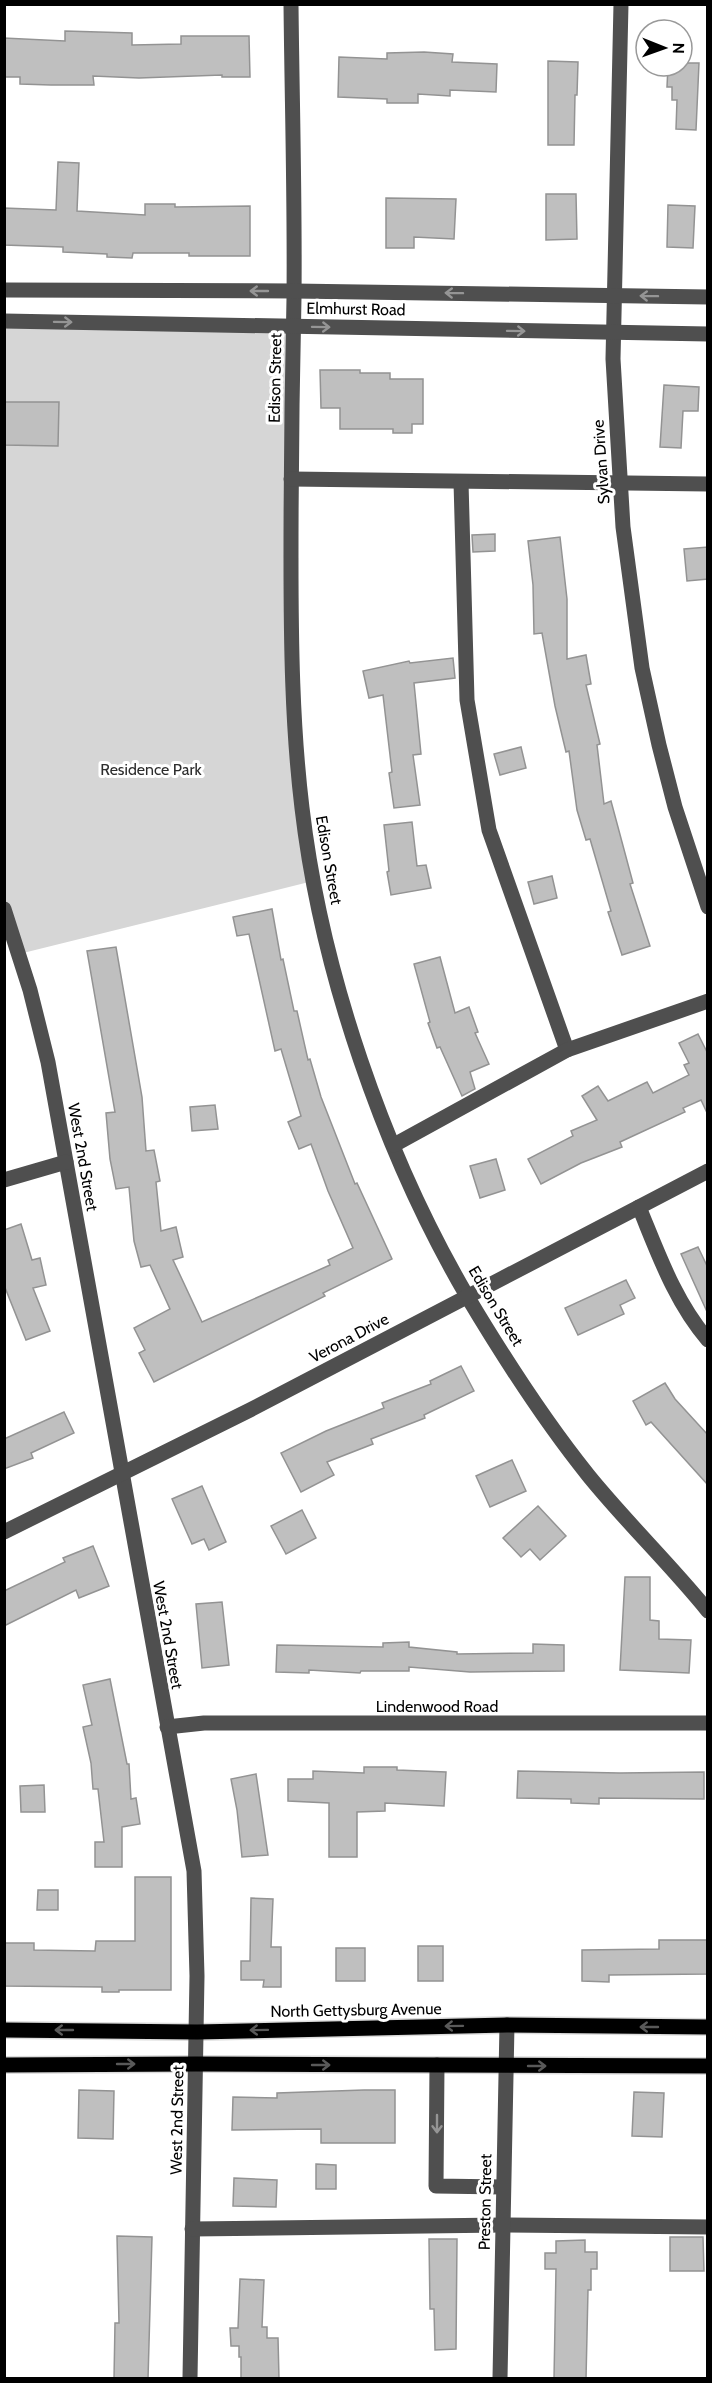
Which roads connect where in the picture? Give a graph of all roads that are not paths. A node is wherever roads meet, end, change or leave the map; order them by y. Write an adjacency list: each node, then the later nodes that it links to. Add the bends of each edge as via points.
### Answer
1 (291, 4): 4 (street, Edison Street)
2 (621, 4): 5 (street, Sylvan Drive)
3 (4, 290): 4 (street, Elmhurst Road, one-way to 3)
4 (294, 291): 5 (street, Elmhurst Road, one-way to 4); 8 (street, Edison Street)
5 (615, 295): 6 (street, Elmhurst Road, one-way to 5); 9 (street, Sylvan Drive)
6 (708, 297)
7 (4, 321): 8 (street, Elmhurst Road, one-way to 8)
8 (293, 326): 9 (street, Elmhurst Road, one-way to 9); 11 (street, Edison Street)
9 (614, 333): 10 (street, Elmhurst Road); 14 (street, Sylvan Drive)
10 (708, 334)
11 (291, 479): 12 (street); 19 (street, Edison Street, via 294,718 311,871 345,1008)
12 (461, 482): 14 (street); 18 (street, via 467,700 489,830)
13 (708, 484): 14 (street)
14 (620, 485): 15 (street, Sylvan Drive, via 642,668 675,807)
15 (708, 907)
16 (4, 909): 20 (street, West 2nd Street, via 48,1062)
17 (708, 1001): 18 (street)
18 (567, 1050): 19 (street)
19 (394, 1145): 24 (street, Edison Street, via 434,1235)
20 (66, 1162): 22 (street); 26 (street, West 2nd Street)
21 (708, 1171): 23 (street, Verona Drive)
22 (4, 1180)
23 (639, 1207): 24 (street, Verona Drive); 25 (street, via 669,1280)
24 (467, 1295): 26 (street, Verona Drive, via 250,1410); 28 (street, Edison Street, via 517,1376 589,1476)
25 (708, 1340)
26 (123, 1471): 27 (street, Verona Drive); 30 (street, West 2nd Street)
27 (4, 1532)
28 (708, 1611)
29 (708, 1723): 30 (street, Lindenwood Road, via 204,1723)
30 (167, 1727): 34 (street, West 2nd Street, via 194,1871)
31 (507, 2025): 32 (main road, North Gettysburg Avenue, one-way to 31); 34 (main road, North Gettysburg Avenue, one-way to 34); 38 (street, Preston Street)
32 (708, 2027)
33 (4, 2030): 34 (main road, North Gettysburg Avenue, one-way to 33)
34 (197, 2032): 35 (street, West 2nd Street)
35 (196, 2064): 36 (main road, one-way to 35); 37 (main road, one-way to 37); 43 (street, West 2nd Street)
36 (4, 2065)
37 (437, 2065): 38 (main road); 40 (street, one-way to 40, via 436,2186)
38 (506, 2066): 39 (main road, one-way to 39); 40 (street, Preston Street)
39 (708, 2066)
40 (503, 2187): 41 (street, Preston Street)
41 (502, 2225): 42 (street); 43 (street); 45 (street, Preston Street)
42 (708, 2227)
43 (192, 2229): 44 (street, West 2nd Street)
44 (190, 2379)
45 (500, 2379)

